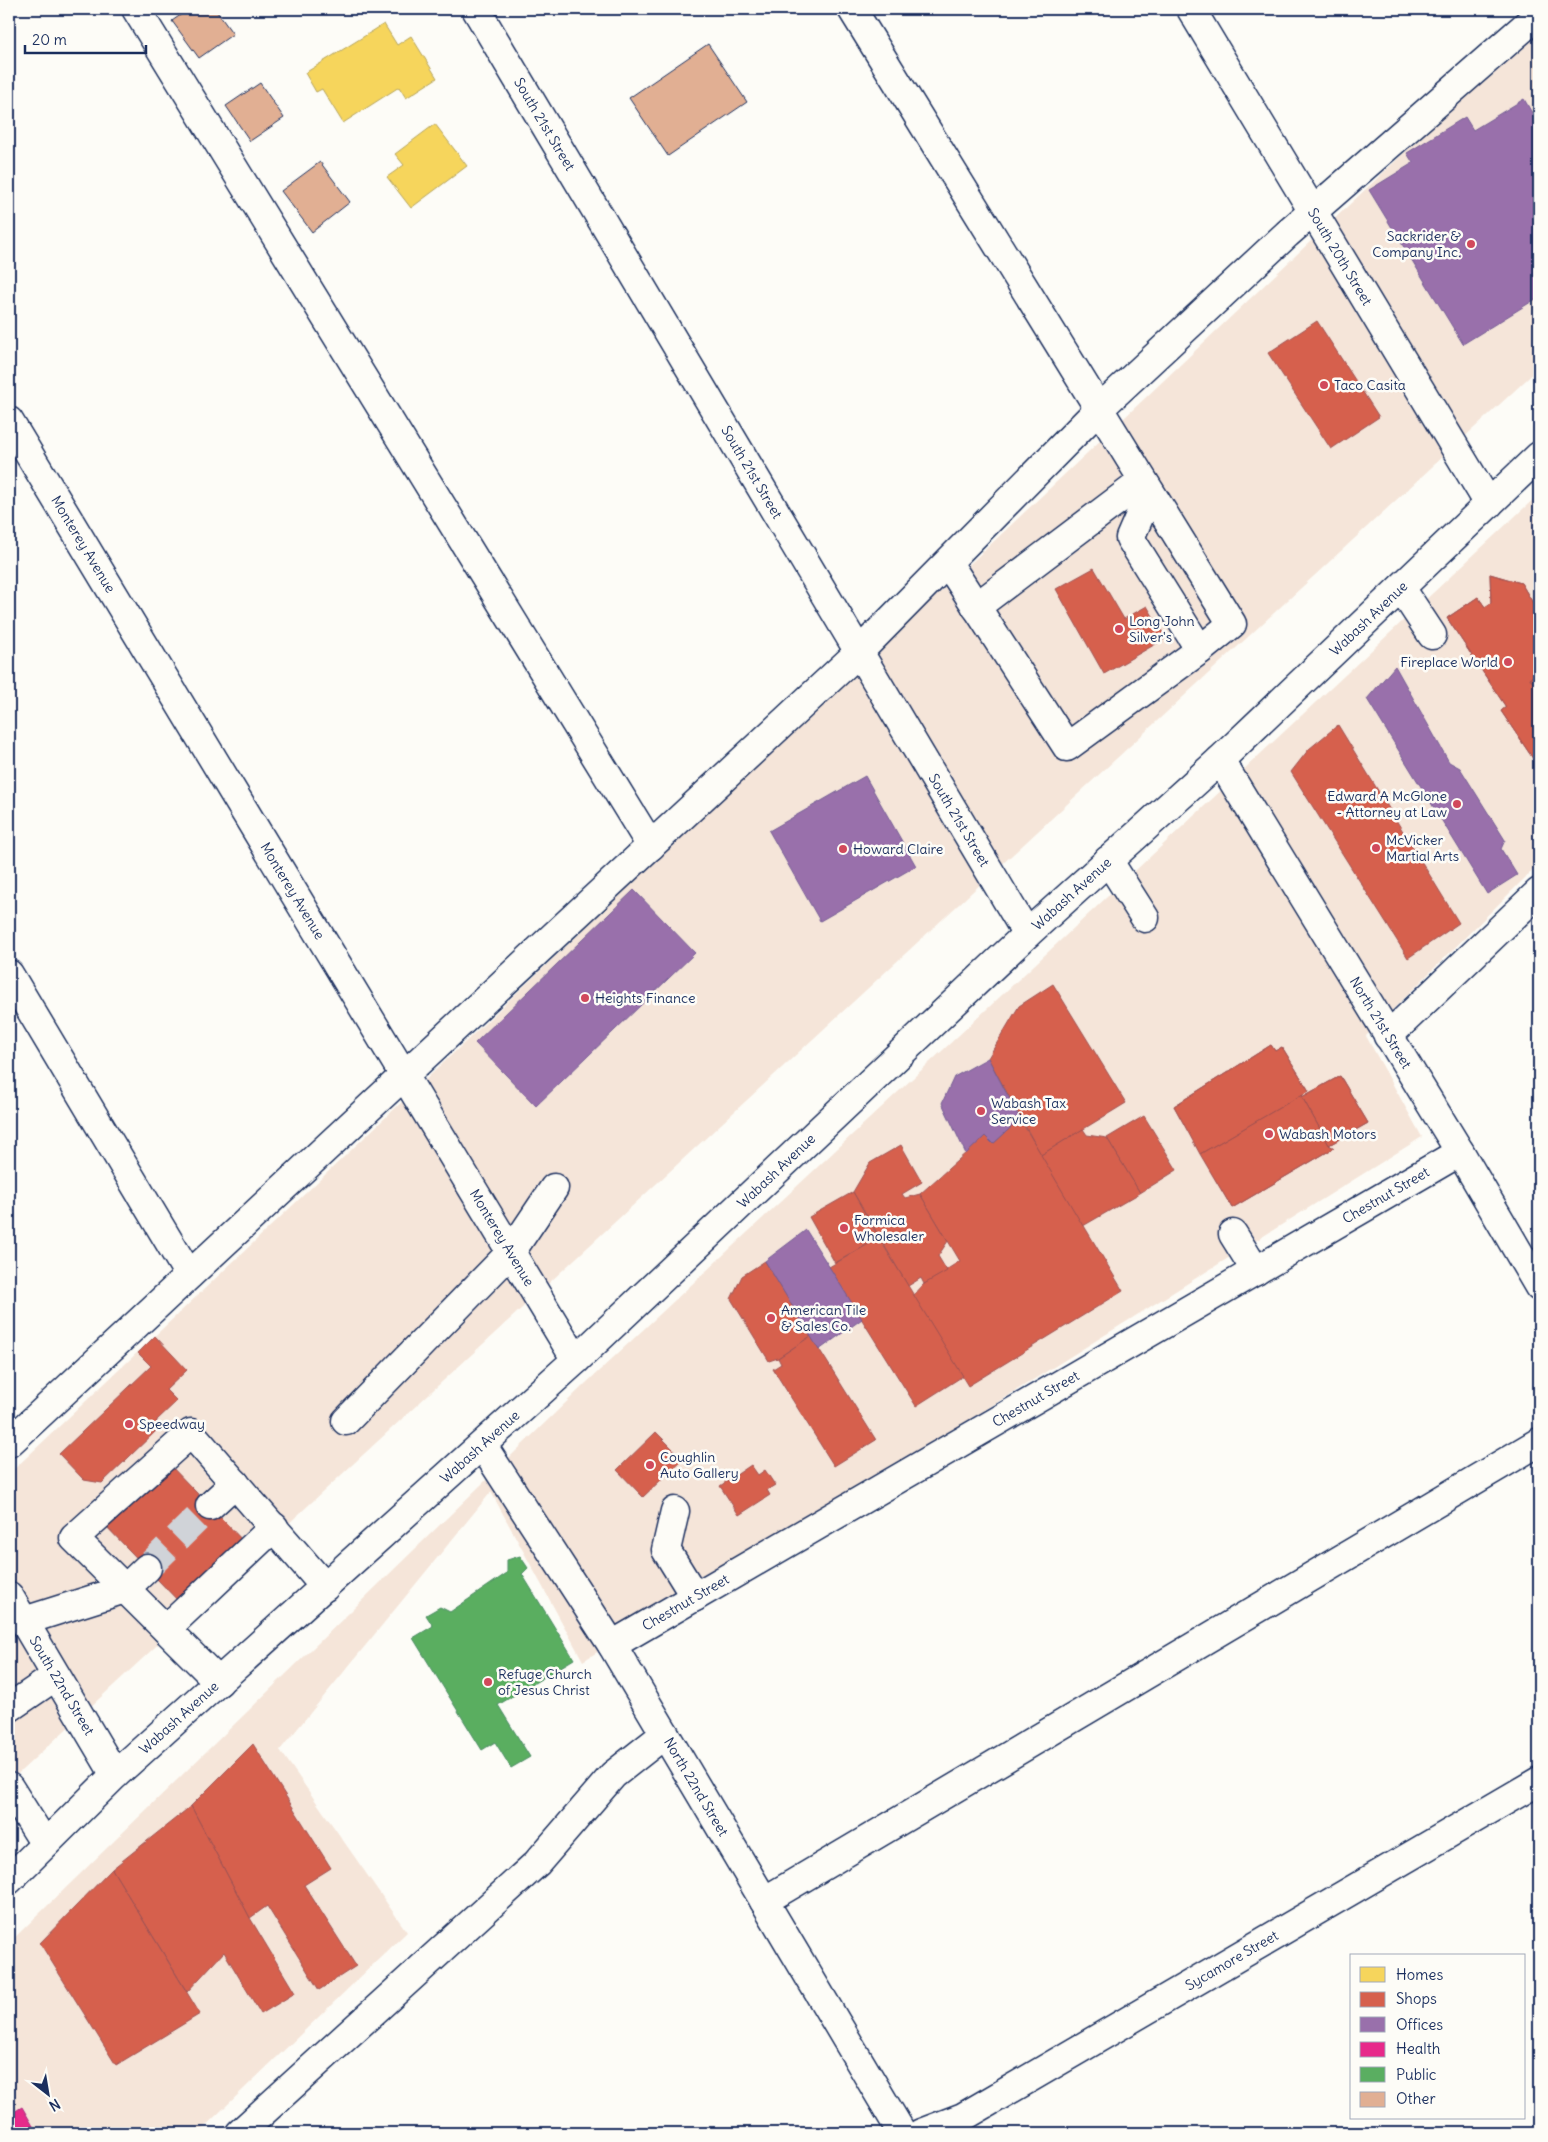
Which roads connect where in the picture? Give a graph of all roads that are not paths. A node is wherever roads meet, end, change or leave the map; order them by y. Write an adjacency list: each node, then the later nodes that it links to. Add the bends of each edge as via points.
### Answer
1 (136, 9): 19 (street)
2 (476, 9): 17 (street, South 21st Street)
3 (852, 9): 7 (street)
4 (1191, 9): 6 (street, South 20th Street)
5 (1539, 14): 6 (street)
6 (1313, 212): 7 (street); 11 (street, South 20th Street)
7 (1099, 409): 10 (street); 12 (street)
8 (9, 421): 26 (street, Monterey Avenue)
9 (1539, 456): 11 (street, Wabash Avenue)
10 (1146, 486): 14 (street); 16 (street, via 1130,538); 16 (street, via 1232,624)
11 (1489, 504): 13 (street, Wabash Avenue)
12 (948, 563): 14 (street); 17 (street)
13 (1400, 588): 15 (street); 18 (street, Wabash Avenue)
14 (976, 607): 16 (street, via 1067,747)
15 (1432, 635)
16 (1200, 650)
17 (859, 652): 19 (street); 23 (street, South 21st Street)
18 (1220, 760): 20 (street, Wabash Avenue); 25 (street, North 21st Street)
19 (651, 846): 26 (street)
20 (1108, 860): 22 (street); 23 (street, Wabash Avenue)
21 (1539, 892): 25 (street)
22 (1144, 918)
23 (1027, 934): 34 (street, Wabash Avenue)
24 (9, 974): 32 (street)
25 (1388, 1036): 27 (street, North 21st Street)
26 (403, 1075): 30 (street, Monterey Avenue); 32 (street)
27 (1460, 1152): 31 (street, Chestnut Street); 33 (street, North 21st Street)
28 (554, 1188): 30 (street)
29 (1234, 1234): 31 (street)
30 (511, 1252): 34 (street, Monterey Avenue); 35 (street)
31 (1256, 1271): 47 (street, Chestnut Street)
32 (189, 1275): 37 (street)
33 (1537, 1277)
34 (576, 1360): 38 (street, Wabash Avenue)
35 (346, 1421)
36 (1539, 1442): 60 (street)
37 (9, 1443)
38 (483, 1446): 44 (street, Wabash Avenue); 50 (street, North 22nd Street)
39 (235, 1483): 40 (street); 42 (street); 45 (street, via 191,1432 74,1538)
40 (210, 1506)
41 (675, 1511): 47 (street, via 666,1550)
42 (274, 1527): 44 (street); 49 (street)
43 (147, 1568): 45 (street)
44 (325, 1587): 52 (street, Wabash Avenue)
45 (125, 1590): 48 (street); 49 (street)
46 (9, 1596): 48 (street, South 22nd Street)
47 (695, 1597): 50 (street, Chestnut Street)
48 (24, 1621): 51 (street, South 22nd Street)
49 (166, 1629): 52 (street)
50 (612, 1645): 54 (street, North 22nd Street)
51 (56, 1676): 53 (street); 55 (street, South 22nd Street)
52 (219, 1682): 55 (street, Wabash Avenue)
53 (9, 1708)
54 (665, 1734): 60 (street, North 22nd Street); 61 (street, via 613,1775 537,1863)
55 (115, 1775): 58 (street, Wabash Avenue)
56 (1539, 1780): 63 (street, Sycamore Street, via 963,2117)
57 (9, 1787): 58 (street)
58 (45, 1844): 59 (street, Wabash Avenue)
59 (9, 1880)
60 (764, 1901): 62 (street, North 22nd Street)
61 (240, 2133)
62 (902, 2133)
63 (921, 2133)

